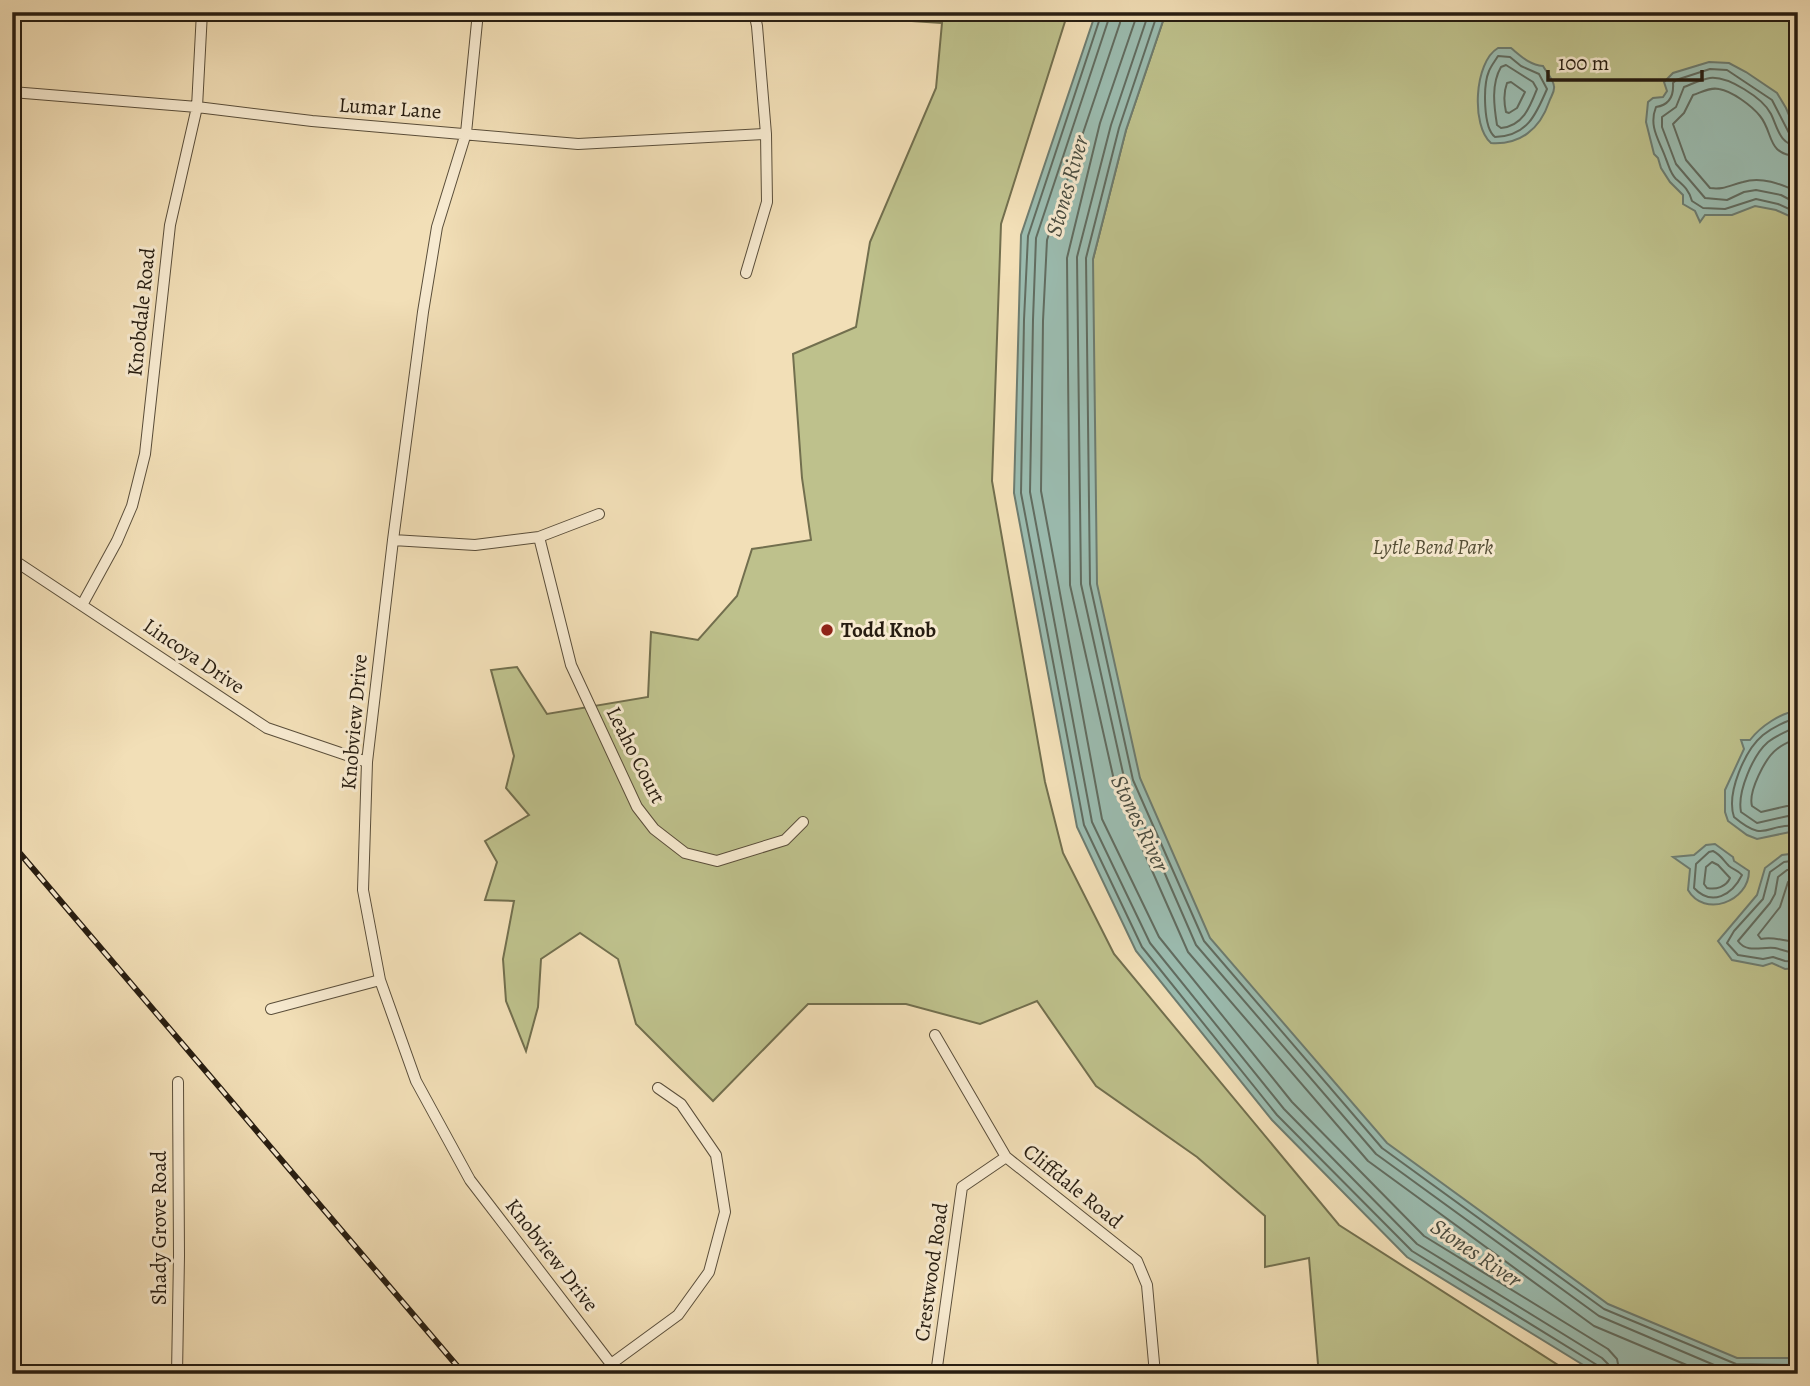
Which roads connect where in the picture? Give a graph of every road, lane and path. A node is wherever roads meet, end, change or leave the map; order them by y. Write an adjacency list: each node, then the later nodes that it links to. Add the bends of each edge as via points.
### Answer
1 (202, 12): 5 (street, Knobdale Road)
2 (478, 12): 6 (street, Knobview Drive)
3 (754, 12): 7 (street)
4 (12, 92): 5 (street, Lumar Lane)
5 (197, 107): 6 (street, Lumar Lane); 13 (street, Knobdale Road, via 170,225 145,454 132,506)
6 (466, 133): 7 (street, Lumar Lane, via 578,144); 11 (street, Knobview Drive, via 437,227)
7 (766, 134): 8 (street, via 767,202)
8 (746, 273)
9 (600, 513): 10 (street)
10 (539, 537): 11 (street, via 474,545); 15 (street, Leaho Court, via 571,665 636,807 654,829 685,853 717,861 785,840)
11 (393, 540): 14 (street, Knobview Drive)
12 (12, 559): 13 (street, Lincoya Drive)
13 (82, 605): 14 (street, Lincoya Drive, via 267,728)
14 (367, 762): 16 (street, Knobview Drive, via 363,890)
15 (803, 822)
16 (380, 980): 17 (street); 22 (street, Knobview Drive, via 416,1081 470,1180)
17 (271, 1009)
18 (935, 1035): 21 (street, Cliffdale Road)
19 (178, 1082): 23 (street, Shady Grove Road)
20 (657, 1088): 22 (street, via 681,1104 716,1155 725,1212 709,1272 678,1315)
21 (1006, 1157): 24 (street, Crestwood Road, via 962,1187); 25 (street, Cliffdale Road, via 1137,1261 1147,1285)
22 (610, 1369)
23 (177, 1374)
24 (936, 1374)
25 (1156, 1374)

